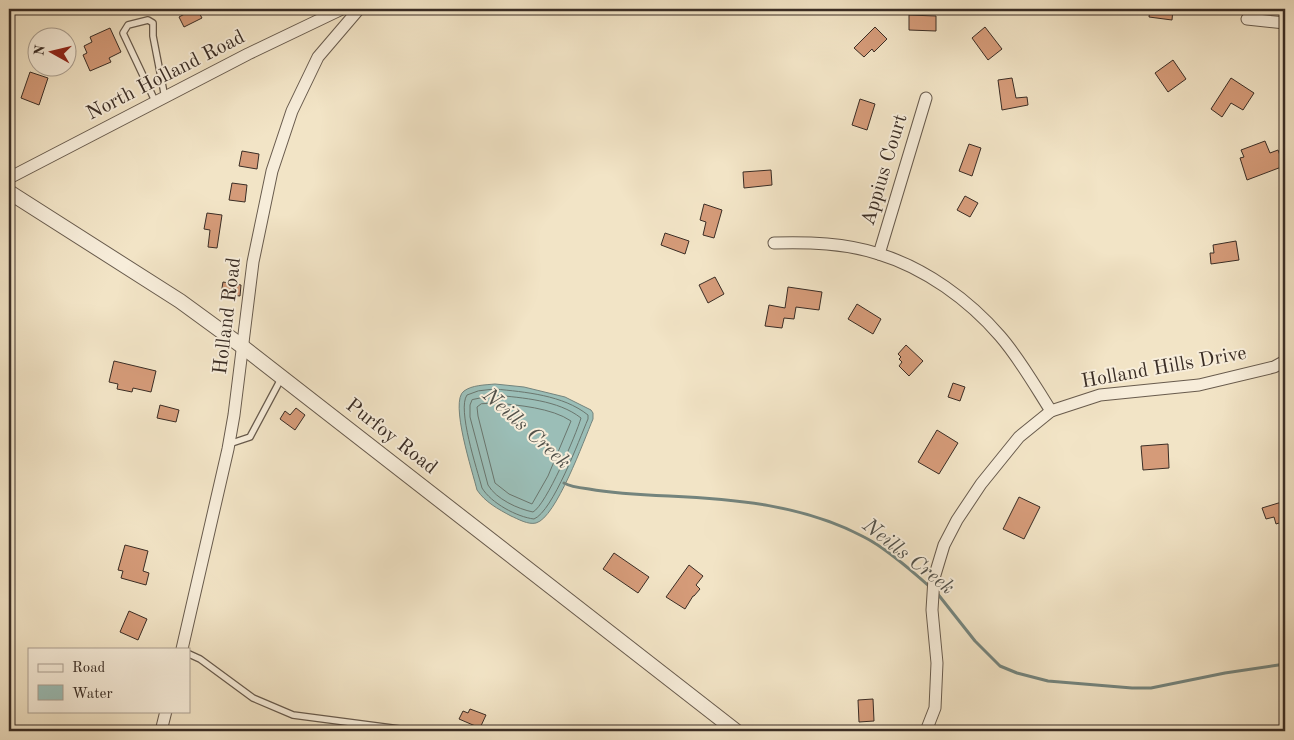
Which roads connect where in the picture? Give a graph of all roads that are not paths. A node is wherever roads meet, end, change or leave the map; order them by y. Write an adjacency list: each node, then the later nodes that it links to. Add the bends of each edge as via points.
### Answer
1 (342, 9): 6 (street, North Holland Road)
2 (359, 9): 11 (street, Holland Road, via 318,57 292,111 272,170 253,262)
3 (1247, 19): 4 (street)
4 (1285, 22)
5 (926, 98): 10 (street, Appius Court)
6 (160, 100): 6 (lane, via 124,33 128,25 148,20 153,23); 7 (street, North Holland Road)
7 (9, 178)
8 (9, 192): 11 (street, Purfoy Road, via 180,301)
9 (774, 243): 10 (street, via 811,242)
10 (880, 254): 14 (street, via 915,269 972,307 1000,336)
11 (243, 347): 13 (street, Purfoy Road); 15 (street, Holland Road)
12 (1285, 361): 14 (street, Holland Hills Drive, via 1274,367 1199,385 1100,394)
13 (282, 377): 15 (lane, via 250,437); 21 (street, Purfoy Road)
14 (1052, 411): 22 (street, Holland Hills Drive, via 1019,437 981,484 944,544 934,578 932,610 937,663 935,708)
15 (228, 444): 16 (street, Holland Road)
16 (182, 648)
17 (190, 654): 20 (lane, via 254,698 293,715)
18 (166, 712): 19 (street)
19 (161, 731)
20 (415, 731)
21 (736, 731)
22 (926, 731)

